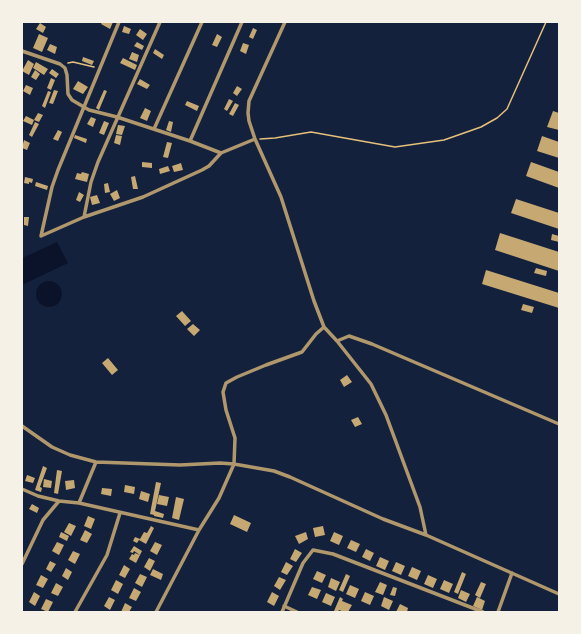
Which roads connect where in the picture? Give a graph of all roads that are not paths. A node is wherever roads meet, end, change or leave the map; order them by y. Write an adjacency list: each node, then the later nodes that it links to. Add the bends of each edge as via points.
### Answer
1 (119, 22): 7 (street)
2 (160, 22): 8 (street)
3 (202, 22): 9 (street)
4 (242, 22): 11 (street)
5 (285, 22): 10 (street, via 249,101 248,113)
6 (22, 52): 7 (street, via 60,64 65,68 68,94)
7 (83, 107): 8 (street); 13 (street, via 52,187 41,236)
8 (118, 117): 9 (street); 13 (street, via 91,182)
9 (154, 129): 11 (street)
10 (255, 139): 12 (street); 14 (street, via 281,197)
11 (190, 141): 12 (street)
12 (221, 153): 13 (street, via 202,170 143,197)
13 (84, 217)
14 (324, 327): 15 (street); 19 (street, via 302,352 266,364 226,384 223,392 235,438)
15 (337, 341): 16 (street, via 350,336 372,344); 25 (street, via 371,384 386,415 420,507)
16 (559, 424)
17 (22, 426): 18 (street, via 52,447)
18 (96, 462): 19 (street); 22 (street)
19 (234, 464): 24 (street, via 220,498); 25 (street, via 274,471)
20 (22, 489): 21 (street)
21 (59, 501): 22 (street); 26 (street, via 43,520)
22 (79, 503): 23 (street)
23 (120, 512): 24 (street); 30 (street, via 107,555)
24 (199, 530): 31 (street)
25 (426, 535): 27 (street)
26 (22, 564)
27 (512, 573): 28 (street); 35 (street)
28 (559, 594)
29 (284, 606): 32 (street); 33 (street); 34 (street, via 303,563 314,550 333,554)
30 (75, 612)
31 (156, 612)
32 (282, 612)
33 (297, 612)
34 (483, 612)
35 (498, 612)

